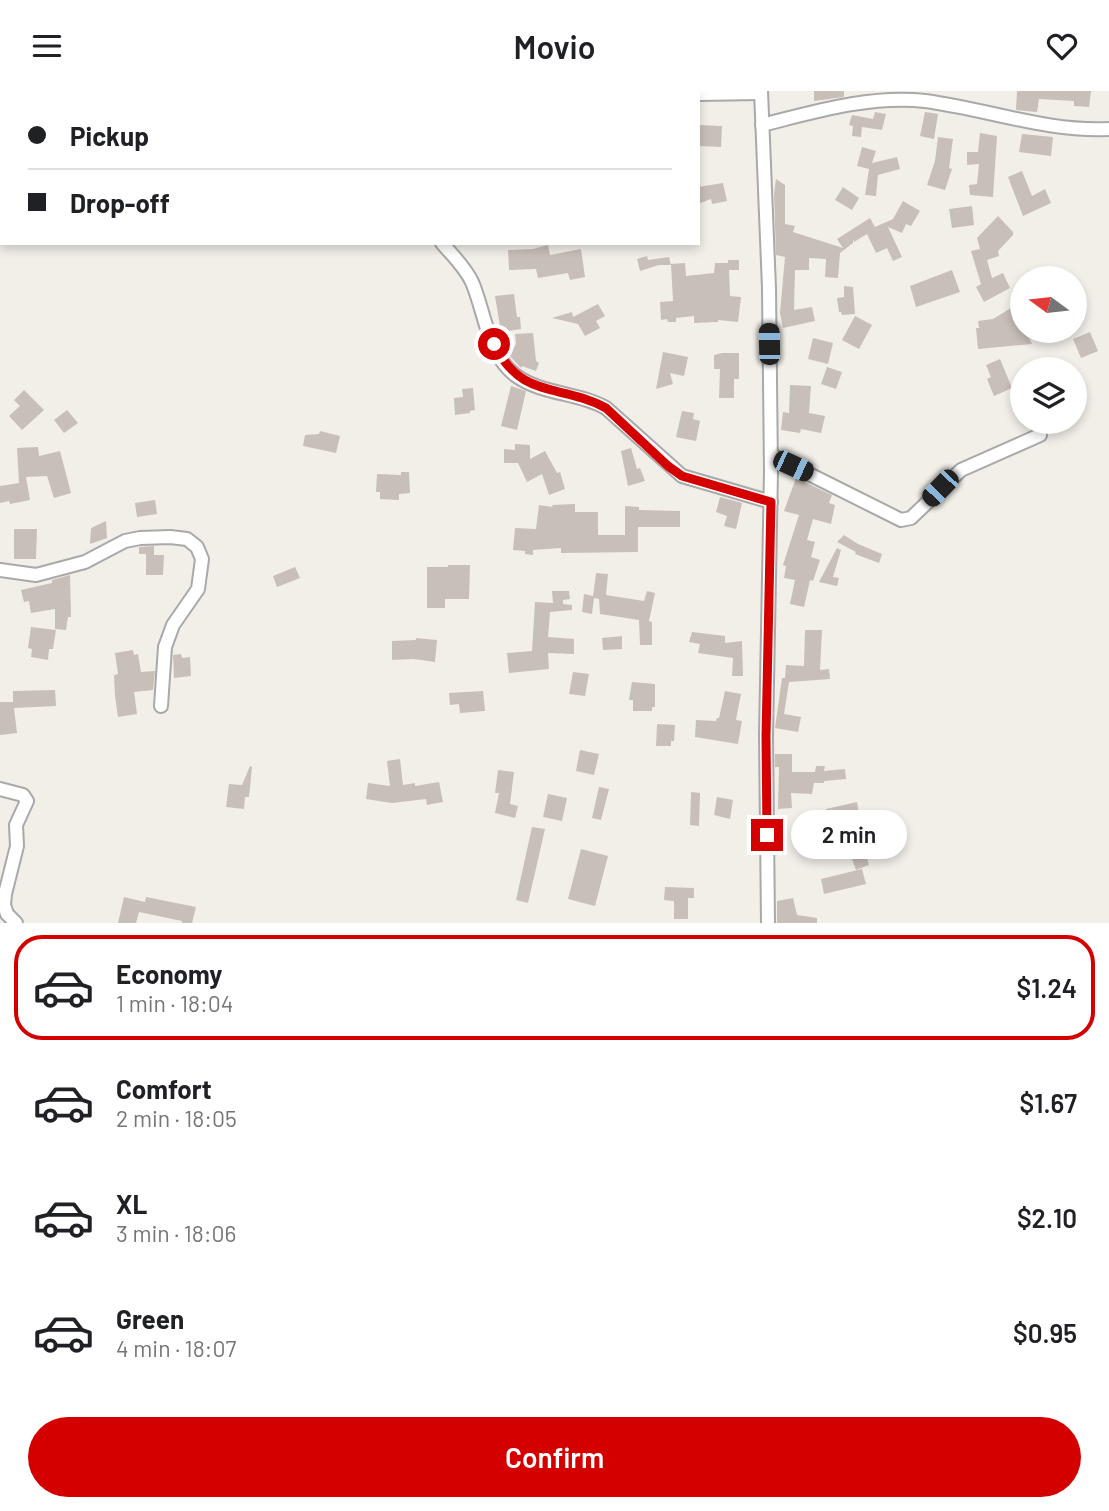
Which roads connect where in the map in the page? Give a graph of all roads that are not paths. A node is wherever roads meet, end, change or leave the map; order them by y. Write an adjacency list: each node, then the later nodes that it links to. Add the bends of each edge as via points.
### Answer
1 (761, 92): 2 (street); 3 (street)
2 (700, 94)
3 (762, 125): 4 (street, via 870,102 922,101 1042,126); 7 (street)
4 (1109, 129)
5 (444, 245): 8 (street, via 466,271 501,359 517,376 606,408 682,476)
6 (1040, 435): 7 (street, via 961,470 911,518 901,520)
7 (771, 455): 8 (street)
8 (771, 502): 13 (street)
9 (0, 570): 10 (street, via 36,575 85,562 140,538 187,539 197,547 202,559 198,589 173,625 165,647)
10 (161, 706)
11 (0, 789): 12 (street, via 23,795 27,801 16,825 17,846 4,905)
12 (16, 923)
13 (768, 923)

